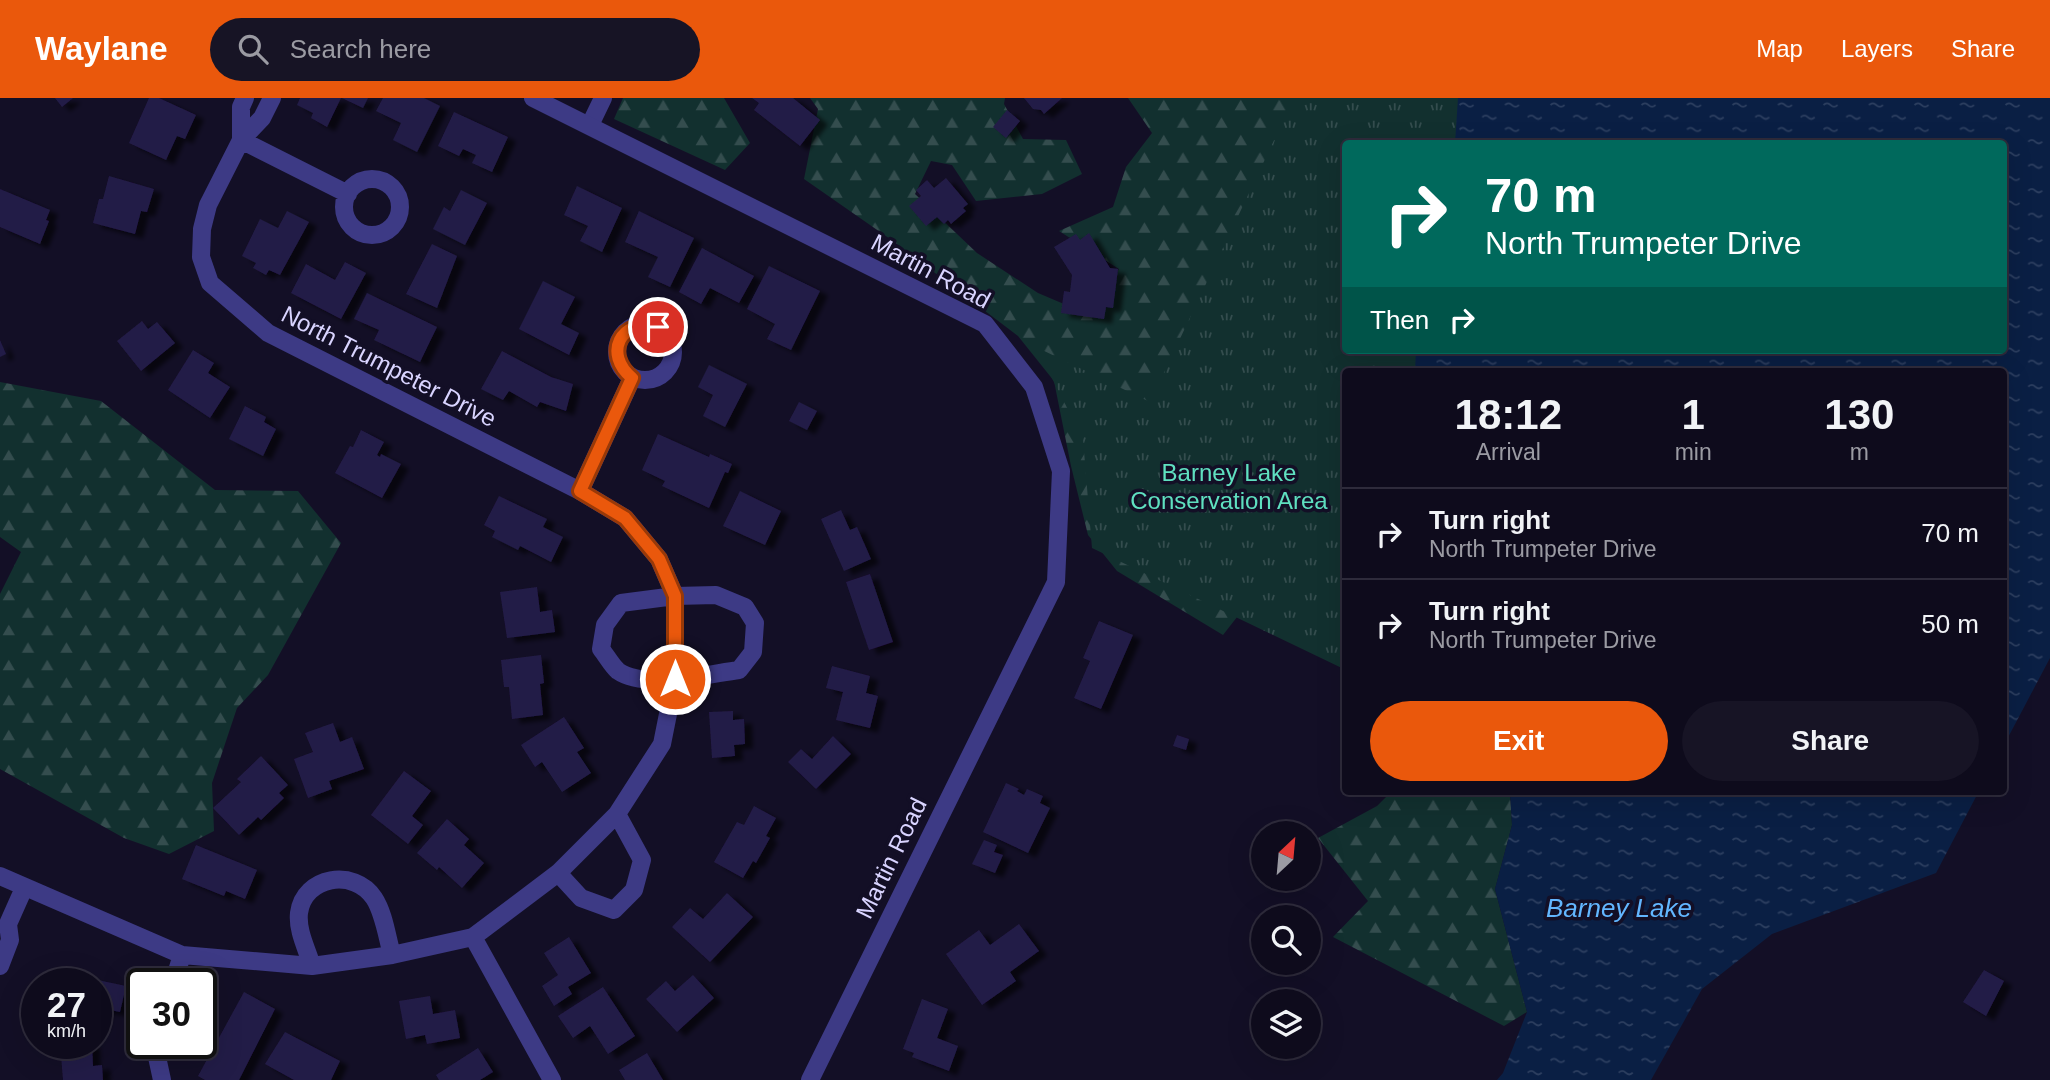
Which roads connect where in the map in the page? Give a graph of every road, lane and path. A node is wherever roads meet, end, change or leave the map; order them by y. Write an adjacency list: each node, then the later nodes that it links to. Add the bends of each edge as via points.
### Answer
1 (245, 98): 6 (street, North Trumpeter Drive)
2 (272, 98): 6 (street, North Trumpeter Drive, via 262,118)
3 (533, 98): 5 (street, Martin Road)
4 (603, 98): 5 (street)
5 (590, 125): 26 (street, Martin Road, via 985,324 1034,387 1061,471 1056,582)
6 (241, 140): 7 (street); 9 (street, North Trumpeter Drive, via 208,205 202,229 201,257 210,283 268,333)
7 (348, 194)
8 (632, 378): 9 (street)
9 (580, 491): 10 (street, North Trumpeter Drive, via 625,518 659,559)
10 (675, 596): 11 (street, North Trumpeter Drive); 11 (street, via 621,603 605,625 601,649 618,671 638,678); 11 (street, via 716,595 746,607 755,623 753,653 739,670)
11 (675, 679): 12 (street, North Trumpeter Drive, via 662,744)
12 (617, 814): 13 (street, North Trumpeter Drive); 13 (street, via 642,860 628,897 614,910 581,898)
13 (558, 873): 17 (street, North Trumpeter Drive)
14 (0, 876): 15 (street, North Trumpeter Drive)
15 (24, 888): 16 (street); 18 (street, North Trumpeter Drive)
16 (4, 926): 20 (street, via 9,940)
17 (473, 937): 19 (street, North Trumpeter Drive); 25 (street)
18 (182, 955): 21 (street, North Trumpeter Drive); 22 (street)
19 (392, 955): 21 (street, North Trumpeter Drive); 21 (street, via 375,898 349,880 333,879 318,884 299,910 299,926)
20 (0, 966)
21 (312, 966)
22 (178, 968)
23 (158, 1059): 24 (street)
24 (162, 1080)
25 (552, 1080)
26 (810, 1080)

